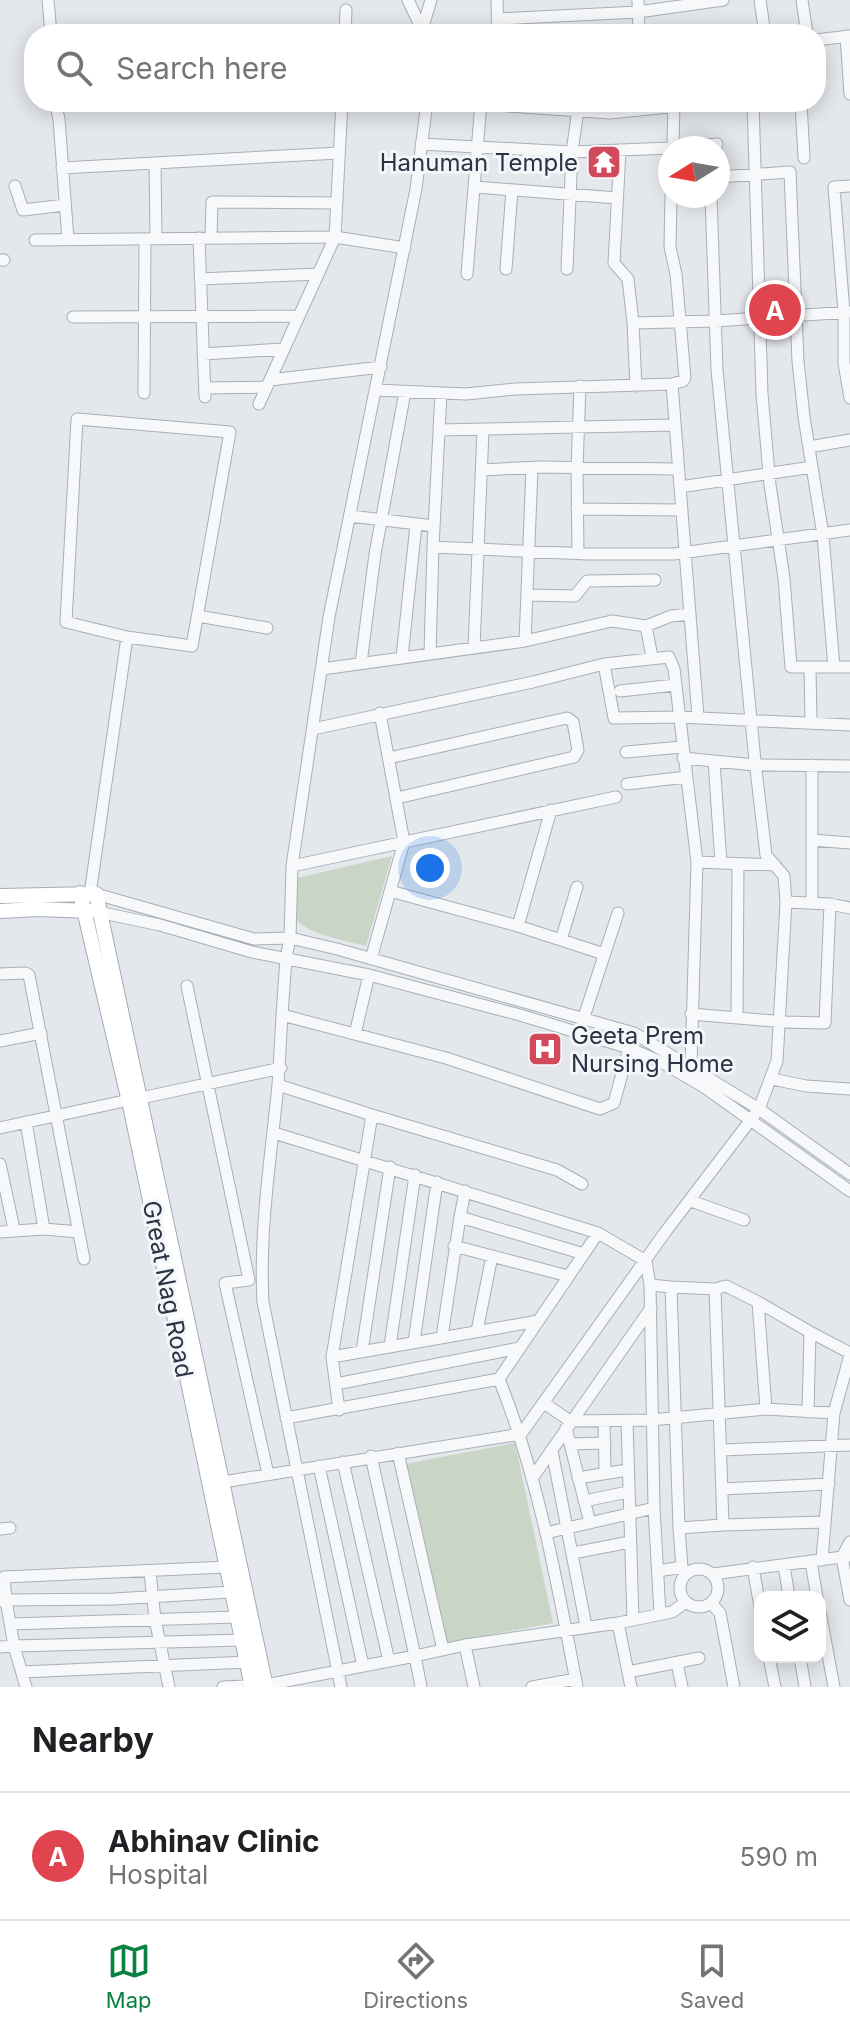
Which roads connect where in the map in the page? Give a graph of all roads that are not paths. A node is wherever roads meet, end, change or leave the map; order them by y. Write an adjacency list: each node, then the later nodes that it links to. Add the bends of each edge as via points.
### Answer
1 (48, 0): 11 (street)
2 (408, 0): 13 (street)
3 (431, 0): 14 (street)
4 (497, 0): 10 (street)
5 (723, 0): 8 (street)
6 (760, 0): 16 (street)
7 (802, 0): 17 (street)
8 (638, 6): 10 (street)
9 (346, 10): 12 (street)
10 (497, 19): 15 (street)
11 (50, 24)
12 (345, 24)
13 (419, 24)
14 (425, 24)
15 (497, 24)
16 (764, 24)
17 (806, 24)
18 (848, 36): 19 (street); 20 (street)
19 (826, 39)
20 (850, 84): 21 (street)
21 (850, 94)
22 (56, 112): 39 (street)
23 (341, 112): 36 (street)
24 (426, 112): 31 (street)
25 (480, 112): 32 (street)
26 (578, 112): 35 (street)
27 (674, 112): 30 (street)
28 (753, 112): 40 (street)
29 (802, 112): 37 (street)
30 (673, 136)
31 (421, 144): 32 (street); 57 (street)
32 (478, 147): 35 (street); 44 (street)
33 (658, 149): 34 (street)
34 (620, 150): 35 (street); 47 (street)
35 (572, 152): 46 (street)
36 (339, 153): 38 (street); 48 (street)
37 (804, 158)
38 (155, 163): 39 (street); 54 (street)
39 (62, 168): 49 (street)
40 (754, 174): 41 (street); 64 (street, via 790,172); 68 (street)
41 (730, 176)
42 (15, 186): 49 (street, via 23,210)
43 (850, 186): 63 (street, via 834,187)
44 (475, 187): 45 (street); 61 (street)
45 (512, 190): 46 (street); 58 (street)
46 (572, 195): 47 (street); 59 (street)
47 (617, 198): 72 (street, via 614,263 628,279)
48 (337, 203): 52 (street); 53 (street, via 212,202)
49 (65, 205): 56 (street)
50 (671, 208): 71 (street)
51 (711, 208): 70 (street)
52 (335, 237): 53 (street); 57 (street); 60 (street)
53 (205, 238): 54 (street); 62 (street)
54 (150, 239): 56 (street); 67 (street)
55 (35, 240): 56 (street)
56 (68, 240)
57 (405, 248): 75 (street)
58 (506, 269)
59 (567, 269)
60 (318, 274): 62 (street); 65 (street)
61 (467, 274)
62 (200, 279): 69 (street)
63 (847, 312): 64 (street); 84 (street, via 844,363)
64 (796, 315): 68 (street); 91 (street)
65 (299, 316): 69 (street); 73 (street)
66 (73, 317): 67 (street)
67 (146, 317): 69 (street); 82 (street)
68 (759, 317): 70 (street); 97 (street)
69 (202, 318): 74 (street)
70 (715, 321): 71 (street); 98 (street)
71 (680, 322): 72 (street); 77 (street, via 685,378)
72 (633, 323): 79 (street)
73 (284, 349): 74 (street); 76 (street)
74 (203, 354): 76 (street, via 205,393)
75 (381, 367): 76 (street); 80 (street)
76 (268, 384): 85 (street)
77 (672, 384): 79 (street); 86 (street)
78 (580, 386): 79 (street); 83 (street); 87 (street)
79 (636, 386)
80 (376, 390): 81 (street); 102 (street)
81 (405, 392): 83 (street); 103 (street)
82 (144, 393)
83 (441, 393): 88 (street)
84 (850, 398)
85 (259, 404)
86 (674, 425): 87 (street); 95 (street)
87 (580, 426): 89 (street); 93 (street)
88 (440, 430): 89 (street); 105 (street)
89 (483, 430): 96 (street)
90 (850, 440): 91 (street)
91 (809, 447): 92 (street)
92 (812, 467): 97 (street); 107 (street)
93 (577, 468): 94 (street); 95 (street); 100 (street)
94 (532, 469): 96 (street); 112 (street)
95 (677, 469): 99 (street)
96 (482, 470): 111 (street)
97 (769, 474): 98 (street); 108 (street)
98 (728, 481): 99 (street); 109 (street)
99 (680, 487): 101 (street)
100 (577, 509): 101 (street); 113 (street)
101 (682, 510): 114 (street)
102 (350, 516): 103 (street); 134 (street)
103 (380, 520): 104 (street); 127 (street)
104 (416, 525): 105 (street); 125 (street)
105 (434, 526): 110 (street)
106 (850, 530): 107 (street)
107 (823, 535): 108 (street); 132 (street)
108 (778, 539): 109 (street); 131 (street, via 791,667)
109 (734, 546): 114 (street); 140 (street)
110 (433, 547): 111 (street); 124 (street)
111 (478, 549): 112 (street); 123 (street)
112 (529, 551): 113 (street); 116 (street)
113 (578, 553): 114 (street)
114 (687, 553): 117 (street)
115 (655, 580): 116 (street, via 587,581 575,596)
116 (528, 595): 122 (street)
117 (690, 614): 119 (street); 130 (street)
118 (198, 616): 120 (street); 121 (street, via 192,646); 121 (street, via 230,432 77,419 66,622)
119 (646, 626): 122 (street, via 612,621); 126 (street)
120 (267, 628)
121 (127, 637): 166 (street)
122 (525, 641): 123 (street)
123 (474, 648): 124 (street)
124 (430, 654): 125 (street)
125 (402, 657): 127 (street)
126 (652, 657): 128 (street); 129 (street, via 669,657)
127 (361, 663): 134 (street)
128 (604, 664): 137 (street); 138 (street, via 614,718)
129 (673, 667): 130 (street); 135 (street)
130 (694, 667): 139 (street)
131 (810, 667): 132 (street); 141 (street)
132 (834, 667): 133 (street)
133 (850, 667)
134 (322, 669): 143 (street)
135 (675, 685): 136 (street); 138 (street)
136 (620, 691)
137 (380, 713): 143 (street); 146 (street)
138 (679, 717): 139 (street); 145 (street)
139 (698, 717): 140 (street)
140 (751, 720): 141 (street); 148 (street)
141 (811, 723): 142 (street)
142 (850, 725)
143 (313, 729): 163 (street)
144 (626, 752): 145 (street)
145 (683, 753): 147 (street); 151 (street)
146 (389, 758): 154 (street); 154 (street, via 567,718 573,722 578,750 574,757)
147 (714, 761): 148 (street); 160 (street)
148 (755, 765): 149 (street); 162 (street, via 766,855)
149 (812, 765): 150 (street); 156 (street)
150 (850, 766)
151 (686, 777): 152 (street); 159 (street)
152 (627, 784)
153 (616, 797): 155 (street)
154 (397, 798): 157 (street)
155 (551, 810): 157 (street); 175 (street)
156 (812, 840): 158 (street); 169 (street)
157 (404, 842): 163 (street); 165 (street)
158 (850, 843)
159 (697, 862): 160 (street); 184 (street)
160 (721, 863): 161 (street)
161 (738, 864): 162 (street); 186 (street)
162 (775, 865): 168 (street, via 784,876)
163 (292, 866): 176 (street)
164 (577, 887): 177 (street)
165 (390, 891): 175 (street); 180 (street)
166 (89, 894): 167 (main road); 173 (main road, Great Nag Road); 176 (street, via 254,939)
167 (0, 896)
168 (786, 902): 169 (street); 188 (street)
169 (812, 903): 170 (street)
170 (830, 904): 171 (street); 188 (street, via 825,1023)
171 (850, 908)
172 (0, 911): 173 (main road)
173 (91, 911): 179 (street); 199 (main road, Great Nag Road, via 93,943)
174 (618, 913): 178 (street)
175 (518, 926): 177 (street)
176 (290, 938): 179 (street); 180 (street)
177 (561, 940): 178 (street)
178 (604, 954): 187 (street)
179 (286, 958): 182 (street); 185 (street)
180 (371, 959): 187 (street)
181 (0, 974): 189 (street, via 29,975)
182 (369, 975): 190 (street); 192 (street)
183 (187, 986): 196 (street)
184 (691, 1014): 186 (street); 193 (street)
185 (282, 1015): 190 (street); 194 (street)
186 (737, 1018): 188 (street)
187 (583, 1020): 193 (street, via 634,1033)
188 (781, 1022): 195 (street)
189 (41, 1033): 191 (street); 201 (street)
190 (355, 1034): 192 (street, via 600,1109 614,1103)
191 (0, 1041)
192 (629, 1048): 203 (street, via 663,1063)
193 (691, 1066): 200 (street)
194 (281, 1068): 196 (street); 197 (street)
195 (772, 1079): 198 (street); 200 (street)
196 (208, 1085): 199 (street); 232 (street)
197 (278, 1085): 202 (street); 206 (street)
198 (850, 1089)
199 (135, 1099): 201 (street); 280 (main road, Great Nag Road, via 185,1375)
200 (759, 1109): 203 (street); 210 (street)
201 (58, 1115): 204 (street); 223 (street)
202 (372, 1115): 207 (street); 213 (street, via 557,1170)
203 (752, 1120): 216 (street); 217 (street)
204 (26, 1122): 205 (street); 221 (street)
205 (0, 1128)
206 (274, 1133): 207 (street); 231 (street)
207 (364, 1159): 209 (street); 247 (street)
208 (0, 1164): 214 (street)
209 (390, 1167): 211 (street); 245 (street)
210 (850, 1174)
211 (415, 1175): 212 (street); 243 (street)
212 (437, 1182): 215 (street); 242 (street)
213 (582, 1184)
214 (2, 1188): 220 (street)
215 (465, 1191): 218 (street); 224 (street)
216 (850, 1191)
217 (691, 1201): 219 (street); 229 (street)
218 (460, 1217): 225 (street); 226 (street)
219 (744, 1220)
220 (14, 1229): 221 (street); 222 (street)
221 (44, 1229): 223 (street)
222 (0, 1232)
223 (79, 1232): 228 (street)
224 (598, 1233): 226 (street); 229 (street)
225 (454, 1246): 227 (street); 241 (street)
226 (584, 1254): 230 (street)
227 (492, 1256): 230 (street); 239 (street)
228 (84, 1259)
229 (646, 1261): 233 (street); 251 (street)
230 (568, 1276): 238 (street)
231 (262, 1278): 232 (street); 258 (street)
232 (249, 1280): 277 (street, via 225,1283)
233 (650, 1285): 234 (street); 237 (street)
234 (671, 1287): 235 (street); 257 (street)
235 (715, 1289): 236 (street, via 726,1286); 254 (street)
236 (758, 1302): 240 (street); 252 (street)
237 (651, 1308): 259 (street); 262 (street)
238 (538, 1321): 239 (street); 244 (street)
239 (477, 1331): 241 (street)
240 (810, 1332): 246 (street); 255 (street)
241 (442, 1337): 242 (street)
242 (414, 1342): 243 (street)
243 (390, 1346): 245 (street)
244 (519, 1348): 249 (street); 250 (street)
245 (362, 1351): 247 (street)
246 (850, 1354): 248 (street)
247 (332, 1357): 250 (street)
248 (847, 1377): 256 (street)
249 (499, 1379): 253 (street); 263 (street)
250 (336, 1384): 253 (street)
251 (544, 1403): 262 (street); 263 (street)
252 (766, 1409): 254 (street); 255 (street)
253 (339, 1410): 258 (street)
254 (719, 1412): 257 (street); 268 (street)
255 (808, 1412): 256 (street)
256 (834, 1413): 267 (street)
257 (676, 1416): 259 (street); 291 (street)
258 (286, 1418): 274 (street)
259 (651, 1420): 261 (street); 285 (street)
260 (604, 1421): 261 (street); 262 (street); 264 (street)
261 (627, 1421): 275 (street)
262 (568, 1425): 265 (street); 269 (street)
263 (521, 1434): 270 (street); 278 (street)
264 (605, 1443): 265 (street); 276 (street)
265 (570, 1444): 279 (street)
266 (850, 1445): 267 (street)
267 (832, 1446): 268 (street); 281 (street)
268 (722, 1450): 282 (street)
269 (552, 1451): 278 (street); 290 (street)
270 (398, 1453): 271 (street); 329 (street)
271 (371, 1456): 272 (street); 330 (street)
272 (343, 1462): 273 (street); 332 (street)
273 (319, 1466): 274 (street); 338 (street)
274 (296, 1469): 277 (street); 339 (street)
275 (627, 1470): 276 (street); 283 (street)
276 (605, 1472): 279 (street)
277 (268, 1474): 280 (street)
278 (533, 1477): 292 (street)
279 (578, 1478): 284 (street)
280 (216, 1483): 299 (main road, Great Nag Road); 343 (main road, Great Nag Road)
281 (829, 1484): 282 (street); 287 (street)
282 (723, 1489): 289 (street)
283 (628, 1492): 284 (street); 286 (street)
284 (584, 1501): 288 (street)
285 (654, 1508): 286 (street); 301 (street)
286 (628, 1514): 288 (street); 293 (street)
287 (825, 1522): 289 (street); 297 (street)
288 (590, 1523): 290 (street)
289 (723, 1525): 291 (street)
290 (568, 1528): 292 (street); 295 (street)
291 (679, 1528): 302 (street)
292 (546, 1533): 322 (street)
293 (630, 1542): 295 (street); 318 (street)
294 (850, 1542): 296 (street)
295 (573, 1553): 321 (street)
296 (846, 1557): 297 (street); 312 (street)
297 (816, 1561): 298 (street); 308 (street)
298 (784, 1565): 300 (street); 307 (street)
299 (226, 1567): 303 (street); 309 (main road, Great Nag Road)
300 (753, 1567): 304 (street); 306 (street)
301 (658, 1571): 302 (street); 315 (street)
302 (683, 1571): 304 (street); 313 (street, via 680,1590)
303 (150, 1572): 305 (street); 310 (street)
304 (713, 1574): 314 (street, via 718,1589)
305 (2, 1577): 311 (street)
306 (757, 1591)
307 (788, 1591)
308 (817, 1591)
309 (231, 1592): 310 (street); 316 (main road, Great Nag Road)
310 (152, 1597): 311 (street); 317 (street)
311 (3, 1600): 320 (street)
312 (850, 1600)
313 (686, 1602): 314 (street, via 697,1607); 315 (street)
314 (711, 1603): 353 (street, via 720,1613)
315 (660, 1614): 318 (street)
316 (237, 1617): 317 (street); 323 (main road, Great Nag Road)
317 (155, 1619): 320 (street); 324 (street)
318 (633, 1620): 319 (street)
319 (618, 1623): 321 (street); 341 (street)
320 (10, 1624): 327 (street)
321 (586, 1626): 322 (street)
322 (566, 1629): 326 (street); 342 (street)
323 (243, 1640): 324 (street); 333 (main road, Great Nag Road)
324 (160, 1643): 327 (street); 337 (street)
325 (826, 1644): 356 (street)
326 (465, 1645): 329 (street); 349 (street)
327 (14, 1646): 328 (street); 340 (street)
328 (0, 1647)
329 (443, 1650): 330 (street)
330 (415, 1656): 332 (street); 348 (street)
331 (699, 1658): 334 (street)
332 (389, 1661): 338 (street)
333 (247, 1662): 337 (street); 343 (main road, Great Nag Road)
334 (677, 1663): 341 (street); 352 (street)
335 (770, 1663): 354 (street)
336 (801, 1663): 355 (street)
337 (164, 1666): 340 (street); 345 (street)
338 (363, 1666): 339 (street)
339 (337, 1671): 343 (street); 347 (street)
340 (22, 1672): 344 (street)
341 (628, 1672): 351 (street)
342 (577, 1683): 350 (street)
343 (259, 1686): 346 (street)
344 (26, 1687)
345 (169, 1687)
346 (223, 1687)
347 (341, 1687)
348 (421, 1687)
349 (474, 1687)
350 (532, 1687)
351 (631, 1687)
352 (682, 1687)
353 (734, 1687)
354 (775, 1687)
355 (805, 1687)
356 (834, 1687)

